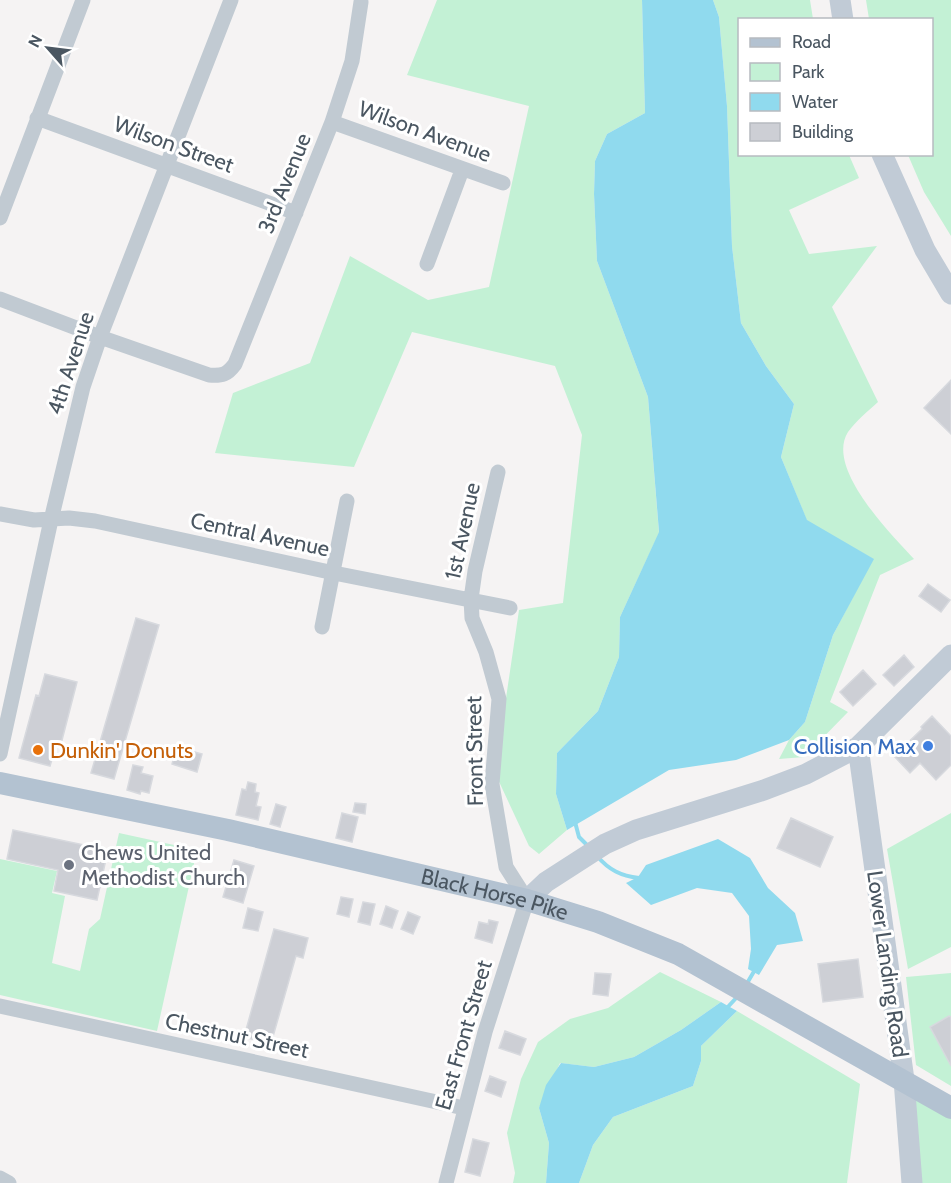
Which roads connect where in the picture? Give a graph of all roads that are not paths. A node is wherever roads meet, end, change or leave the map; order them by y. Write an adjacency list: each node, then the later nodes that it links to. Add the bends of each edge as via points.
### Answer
1 (82, 0): 6 (street)
2 (231, 0): 9 (street, 4th Avenue)
3 (840, 0): 5 (main road)
4 (361, 2): 7 (street, 3rd Avenue, via 352,61)
5 (843, 18)
6 (37, 118): 9 (street, Wilson Street); 13 (street)
7 (332, 122): 10 (street, Wilson Avenue); 12 (street, 3rd Avenue)
8 (883, 156): 15 (main road, via 925,250)
9 (167, 166): 12 (street, Wilson Street); 17 (street, 4th Avenue)
10 (462, 170): 11 (street, Wilson Avenue); 14 (street)
11 (503, 183)
12 (296, 213): 17 (street, 3rd Avenue, via 228,374 209,375)
13 (0, 218)
14 (427, 264)
15 (951, 294)
16 (0, 298): 17 (street)
17 (100, 337): 21 (street, 4th Avenue, via 83,387)
18 (498, 472): 23 (street, 1st Avenue)
19 (347, 501): 22 (street)
20 (0, 514): 21 (street, Central Avenue)
21 (51, 520): 22 (street, Central Avenue, via 95,521); 28 (street, 4th Avenue)
22 (334, 573): 23 (street, Central Avenue); 25 (street)
23 (471, 599): 24 (street, Central Avenue); 30 (street, Front Street, via 472,618 499,699 492,784 506,867)
24 (510, 608)
25 (322, 627)
26 (951, 655): 27 (main road)
27 (858, 747): 30 (main road, via 806,774 636,830 605,844 546,882); 32 (main road, Lower Landing Road)
28 (0, 754)
29 (0, 783): 30 (main road, Black Horse Pike, via 228,830)
30 (527, 900): 32 (main road, Black Horse Pike, via 553,906 678,954); 33 (street, East Front Street)
31 (0, 1006): 33 (street, Chestnut Street)
32 (904, 1080): 34 (main road, Black Horse Pike); 38 (main road, Lower Landing Road)
33 (464, 1108): 37 (street, East Front Street)
34 (951, 1108)
35 (0, 1178): 36 (street)
36 (9, 1183)
37 (446, 1183)
38 (912, 1183)

